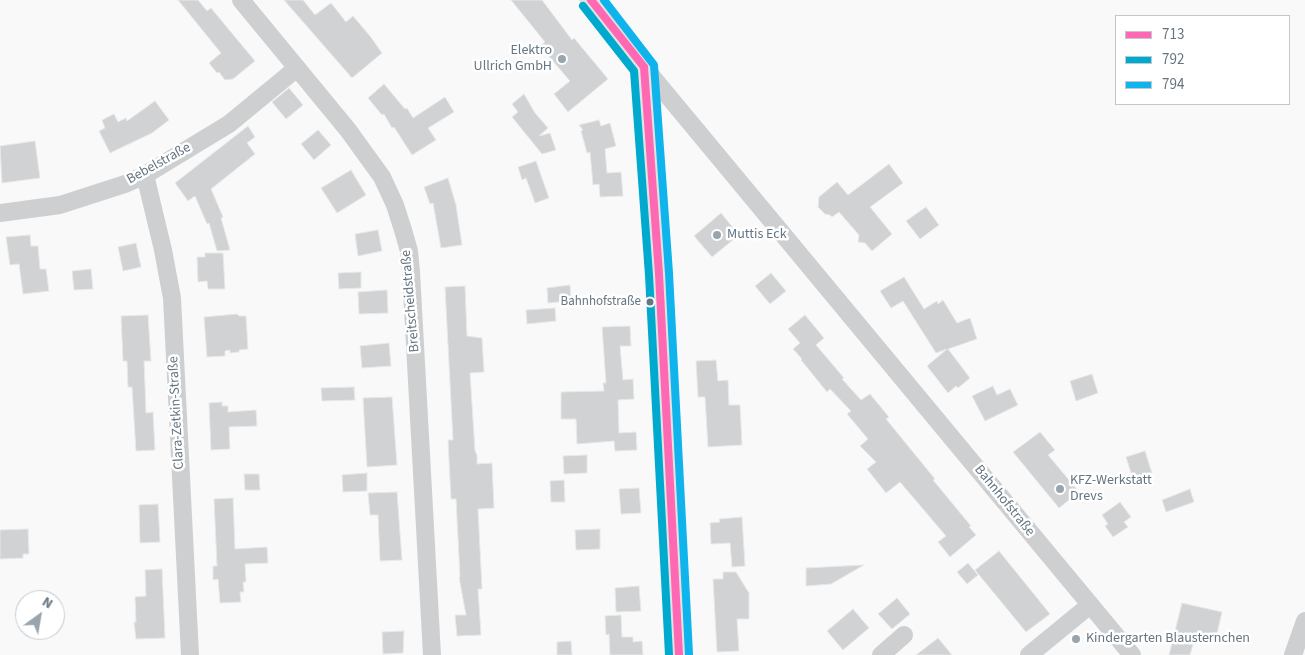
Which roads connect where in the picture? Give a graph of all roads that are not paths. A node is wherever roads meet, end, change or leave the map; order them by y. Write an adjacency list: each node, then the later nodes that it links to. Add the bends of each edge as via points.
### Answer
1 (241, 0): 4 (street, Breitscheidstraße)
2 (591, 0): 3 (main road, Bahnhofstraße)
3 (644, 67): 7 (street, Bahnhofstraße); 12 (main road, via 659,274)
4 (296, 68): 5 (street, Bebelstraße, via 228,124); 11 (street, Breitscheidstraße, via 382,177 395,205 409,252)
5 (145, 175): 6 (street, Bebelstraße, via 60,205); 10 (street, Clara-Zetkin-Straße, via 172,298)
6 (0, 213)
7 (1090, 605): 14 (street); 15 (street, Bahnhofstraße)
8 (1305, 621): 16 (street)
9 (904, 635): 13 (street)
10 (190, 655)
11 (432, 655)
12 (679, 655)
13 (881, 655)
14 (1028, 655)
15 (1132, 655)
16 (1293, 655)

